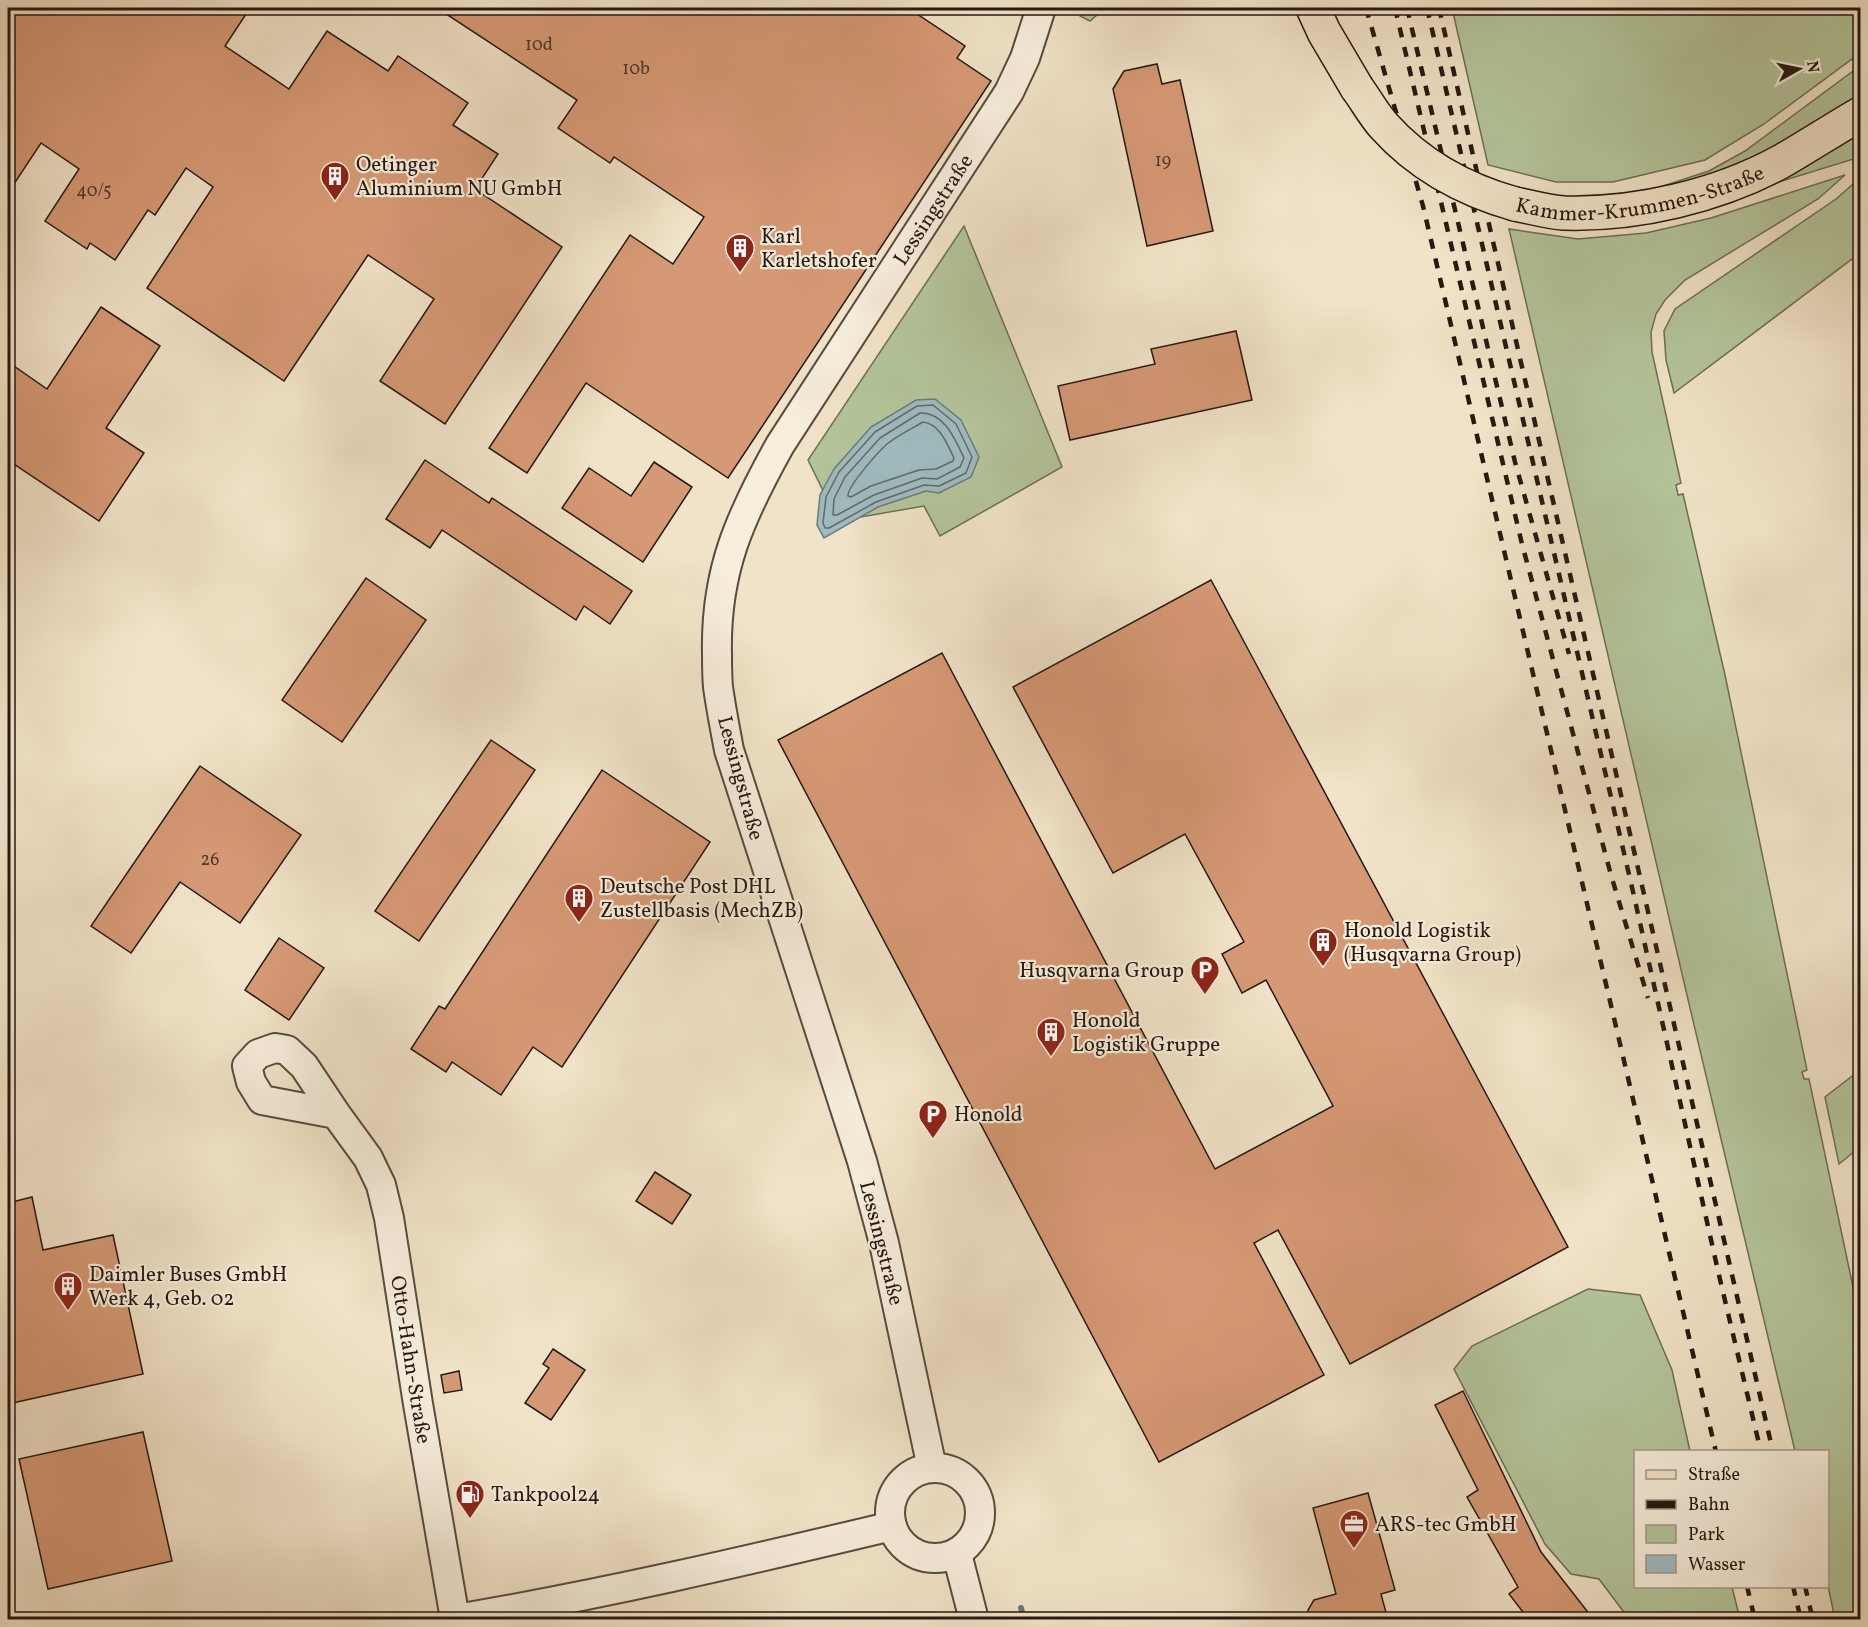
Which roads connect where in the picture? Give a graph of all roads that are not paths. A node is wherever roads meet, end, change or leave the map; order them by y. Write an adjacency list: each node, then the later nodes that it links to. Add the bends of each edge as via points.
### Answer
1 (1041, 8): 5 (street, Lessingstraße, via 1009,92 753,493 724,570 718,606 718,685 729,750 862,1161 884,1243)
2 (1313, 8): 3 (main road, Kammer-Krummen-Straße, bridge, via 1357,88 1383,124 1425,164 1488,197 1515,204 1562,213 1610,212 1666,204 1780,162)
3 (1860, 114)
4 (336, 1114): 8 (street, Otto-Hahn-Straße, via 368,1158 381,1185 389,1218)
5 (932, 1468): 6 (street, via 919,1471 898,1487 892,1499); 7 (street, via 958,1474 976,1495 980,1516 975,1538)
6 (892, 1526): 7 (street, via 908,1550 921,1557 936,1559); 8 (street, Otto-Hahn-Straße, via 684,1576)
7 (957, 1554): 9 (street)
8 (453, 1619)
9 (974, 1620)

